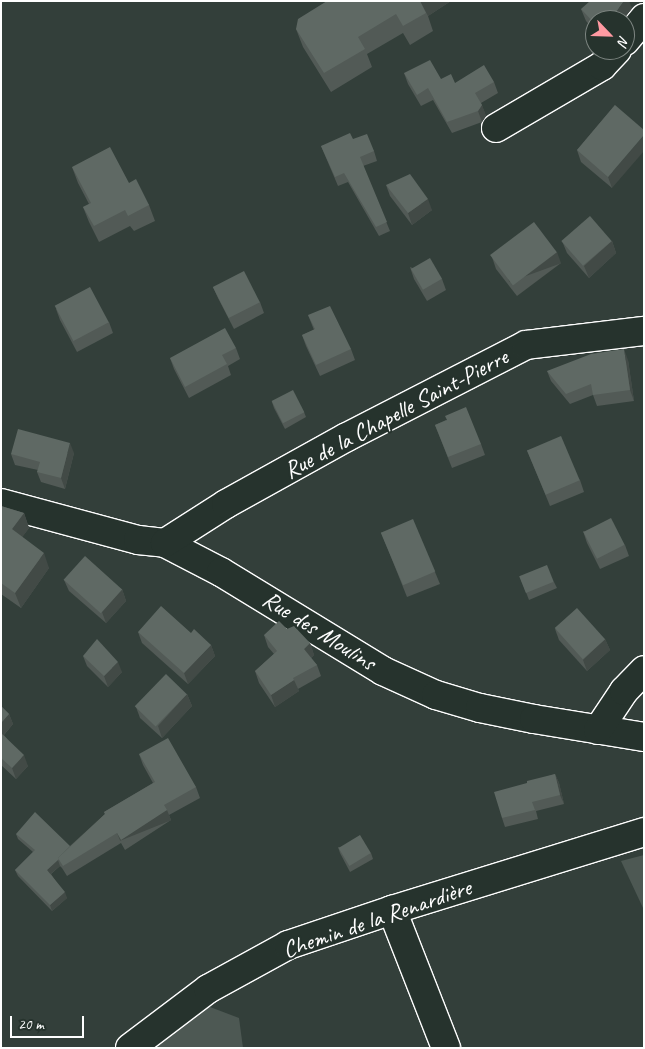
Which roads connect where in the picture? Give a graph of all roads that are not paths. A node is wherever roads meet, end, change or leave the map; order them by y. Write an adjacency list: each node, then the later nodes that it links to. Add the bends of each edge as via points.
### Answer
1 (644, 18): 2 (street)
2 (635, 29)
3 (608, 60): 4 (street)
4 (496, 128)
5 (644, 331): 7 (street, Rue de la Chapelle Saint-Pierre, via 526,345 226,504)
6 (1, 503): 7 (street, Rue des Moulins, via 138,540)
7 (165, 543): 9 (street, Rue des Moulins, via 222,572 384,671 436,695 480,708)
8 (644, 670): 9 (street, via 624,691)
9 (598, 730): 10 (street, Rue des Moulins)
10 (644, 737)
11 (644, 832): 12 (street, Chemin de la Renardière)
12 (392, 910): 13 (street, Chemin de la Renardière, via 288,945 208,988); 14 (street)
13 (130, 1048)
14 (446, 1048)

